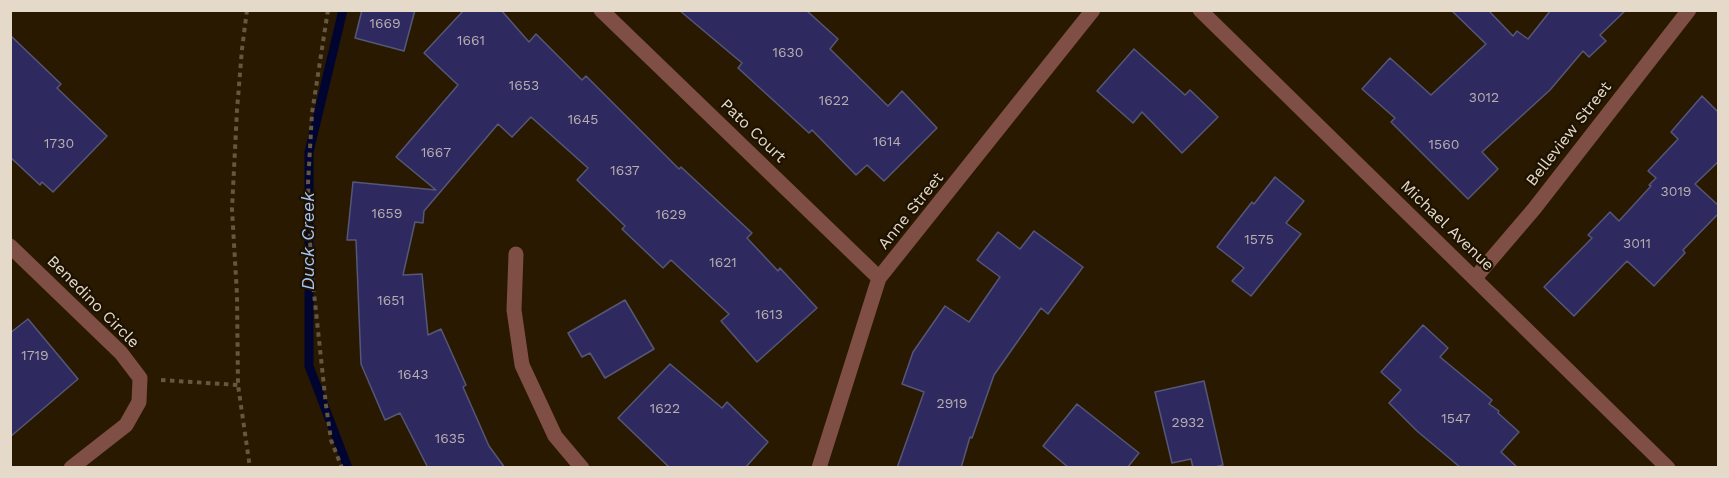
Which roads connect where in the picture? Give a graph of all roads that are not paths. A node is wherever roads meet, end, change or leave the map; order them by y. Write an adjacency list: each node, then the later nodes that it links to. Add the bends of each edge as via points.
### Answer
1 (601, 10): 7 (street, Pato Court)
2 (1093, 10): 7 (street, Anne Street)
3 (1200, 10): 8 (street, Michael Avenue)
4 (1689, 10): 8 (street, Belleview Street)
5 (10, 246): 9 (street, Benedino Circle, via 121,353 140,378 139,402 126,425)
6 (516, 254): 10 (street, via 514,309 522,365 555,436)
7 (879, 278): 11 (street, Anne Street)
8 (1475, 278): 12 (street, Michael Avenue)
9 (71, 468)
10 (582, 468)
11 (819, 468)
12 (1668, 468)

